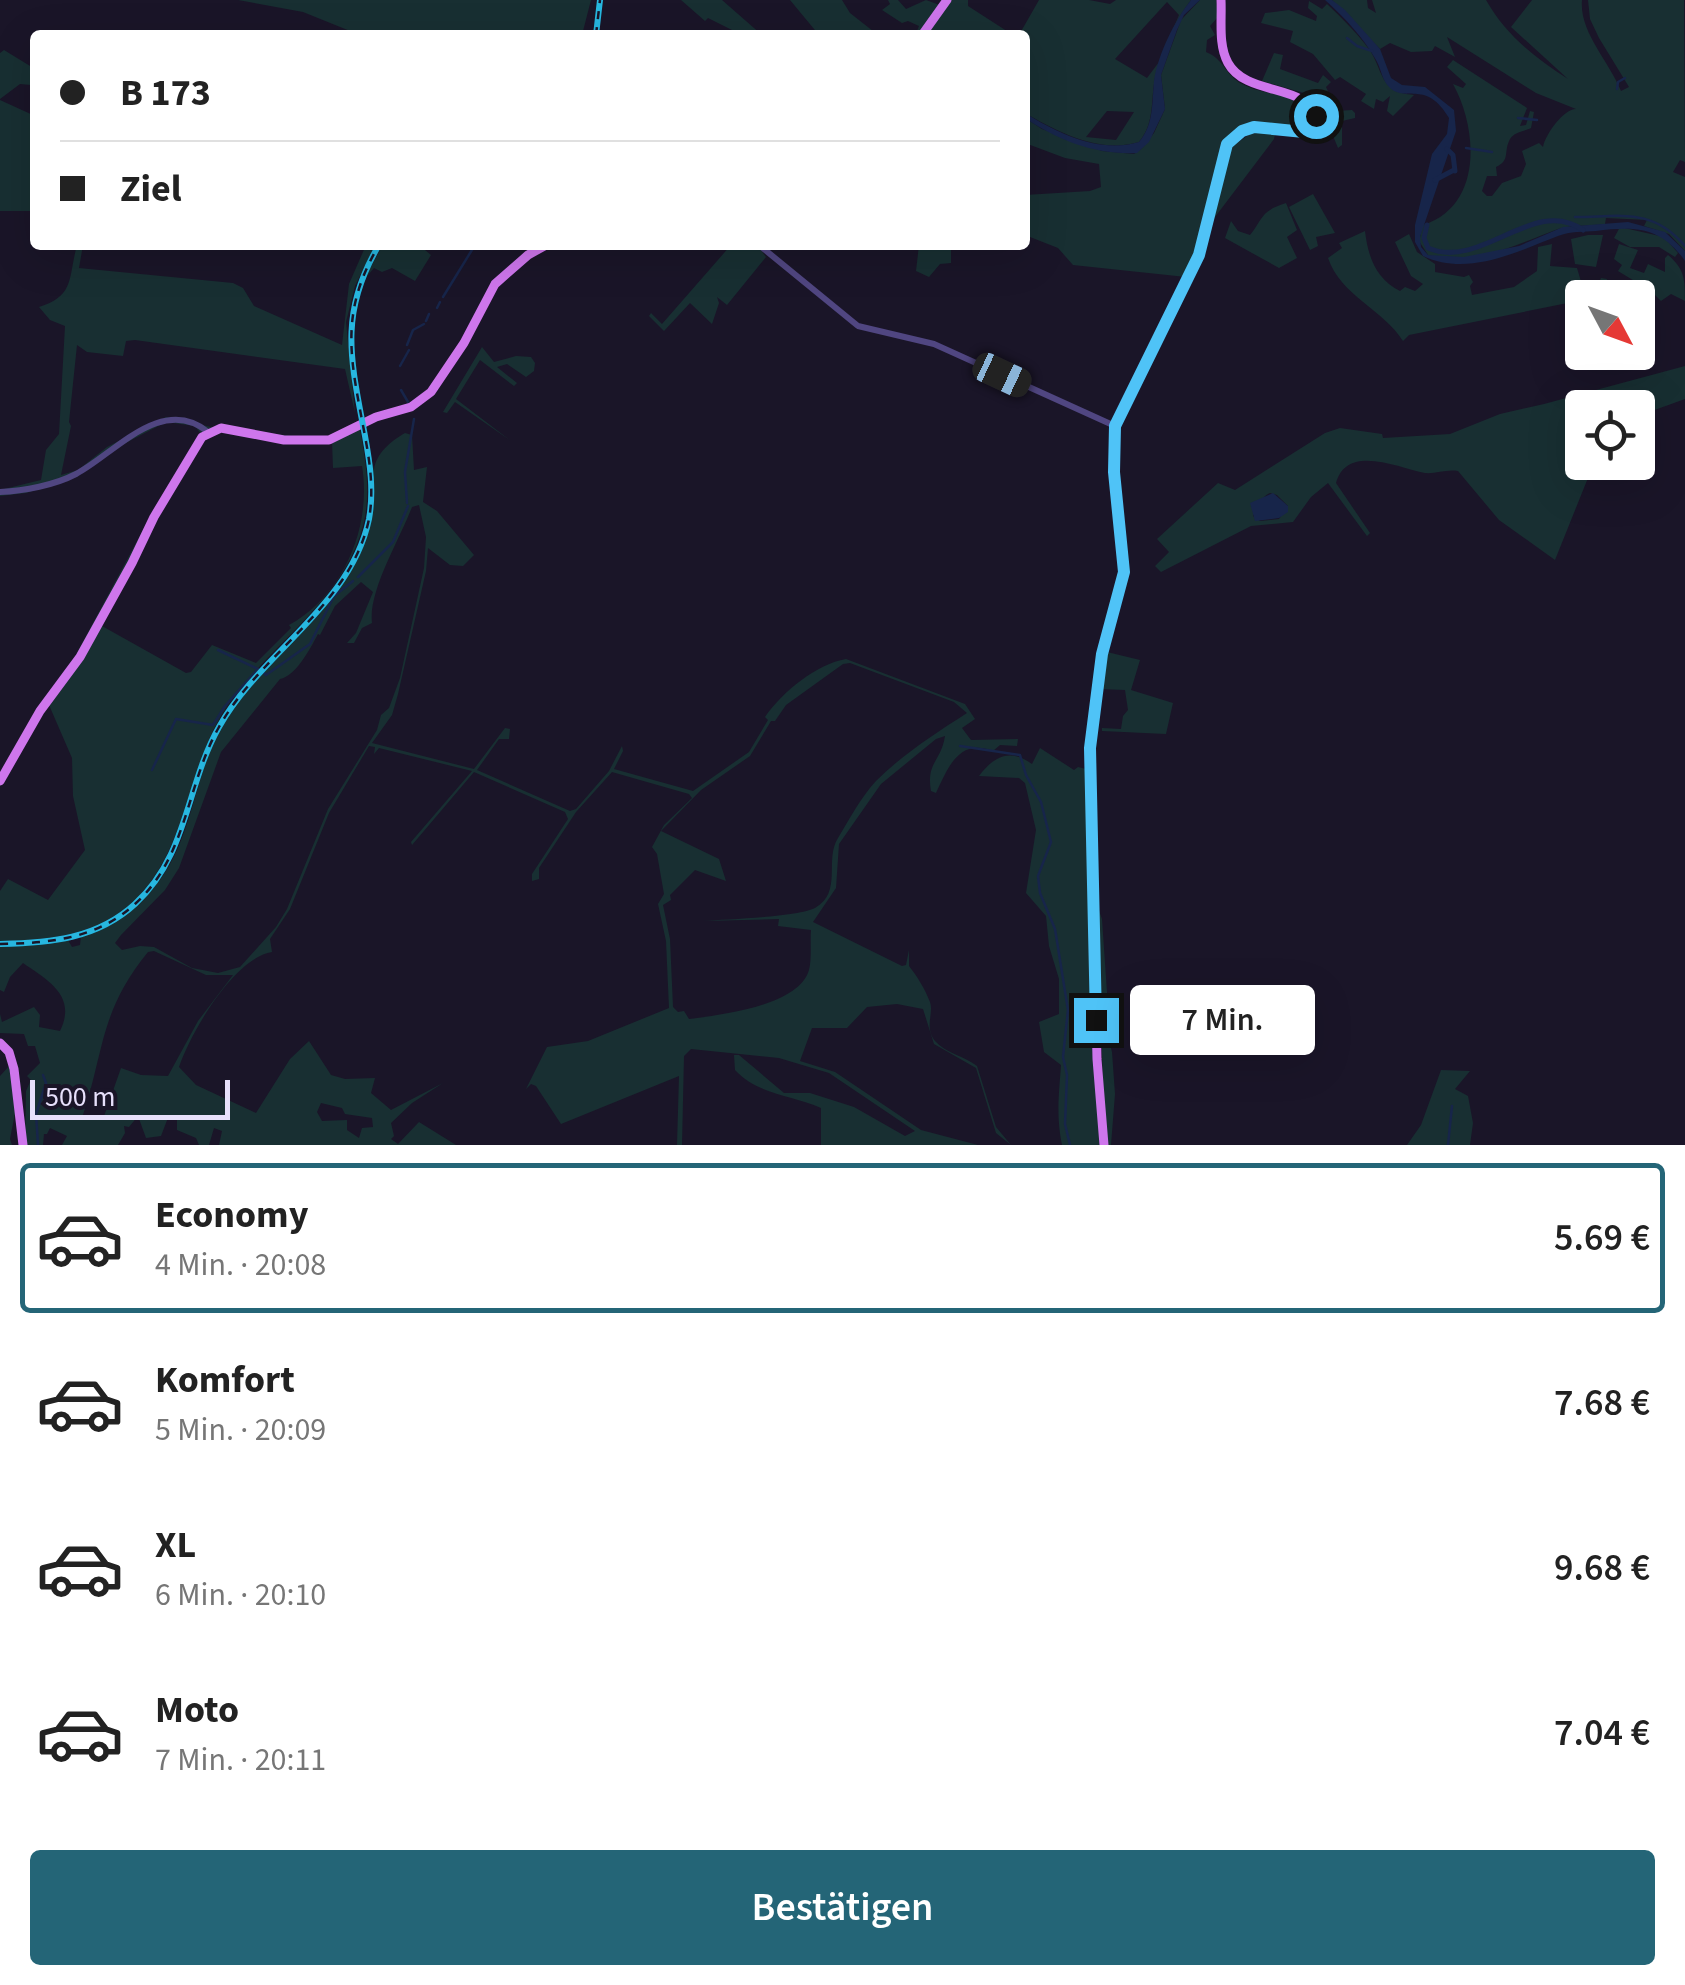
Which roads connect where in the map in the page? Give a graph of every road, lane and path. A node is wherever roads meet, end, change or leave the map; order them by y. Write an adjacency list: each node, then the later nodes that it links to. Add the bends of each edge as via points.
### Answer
1 (947, 0): 3 (main road)
2 (1221, 0): 6 (main road, via 1223,50 1239,76 1303,100 1314,109 1315,121 1304,132 1254,127 1227,144 1199,255)
3 (926, 30)
4 (536, 250): 7 (main road, via 495,284 464,342 417,404 329,440)
5 (765, 250): 6 (street, via 858,326 934,344)
6 (1115, 426): 12 (main road, via 1124,572 1102,654 1090,765)
7 (208, 432): 8 (street, via 188,421 165,420 106,450 73,476); 9 (main road, via 170,488 80,657)
8 (0, 492)
9 (0, 781)
10 (0, 1043): 11 (main road, via 14,1069)
11 (24, 1145)
12 (1104, 1145)

